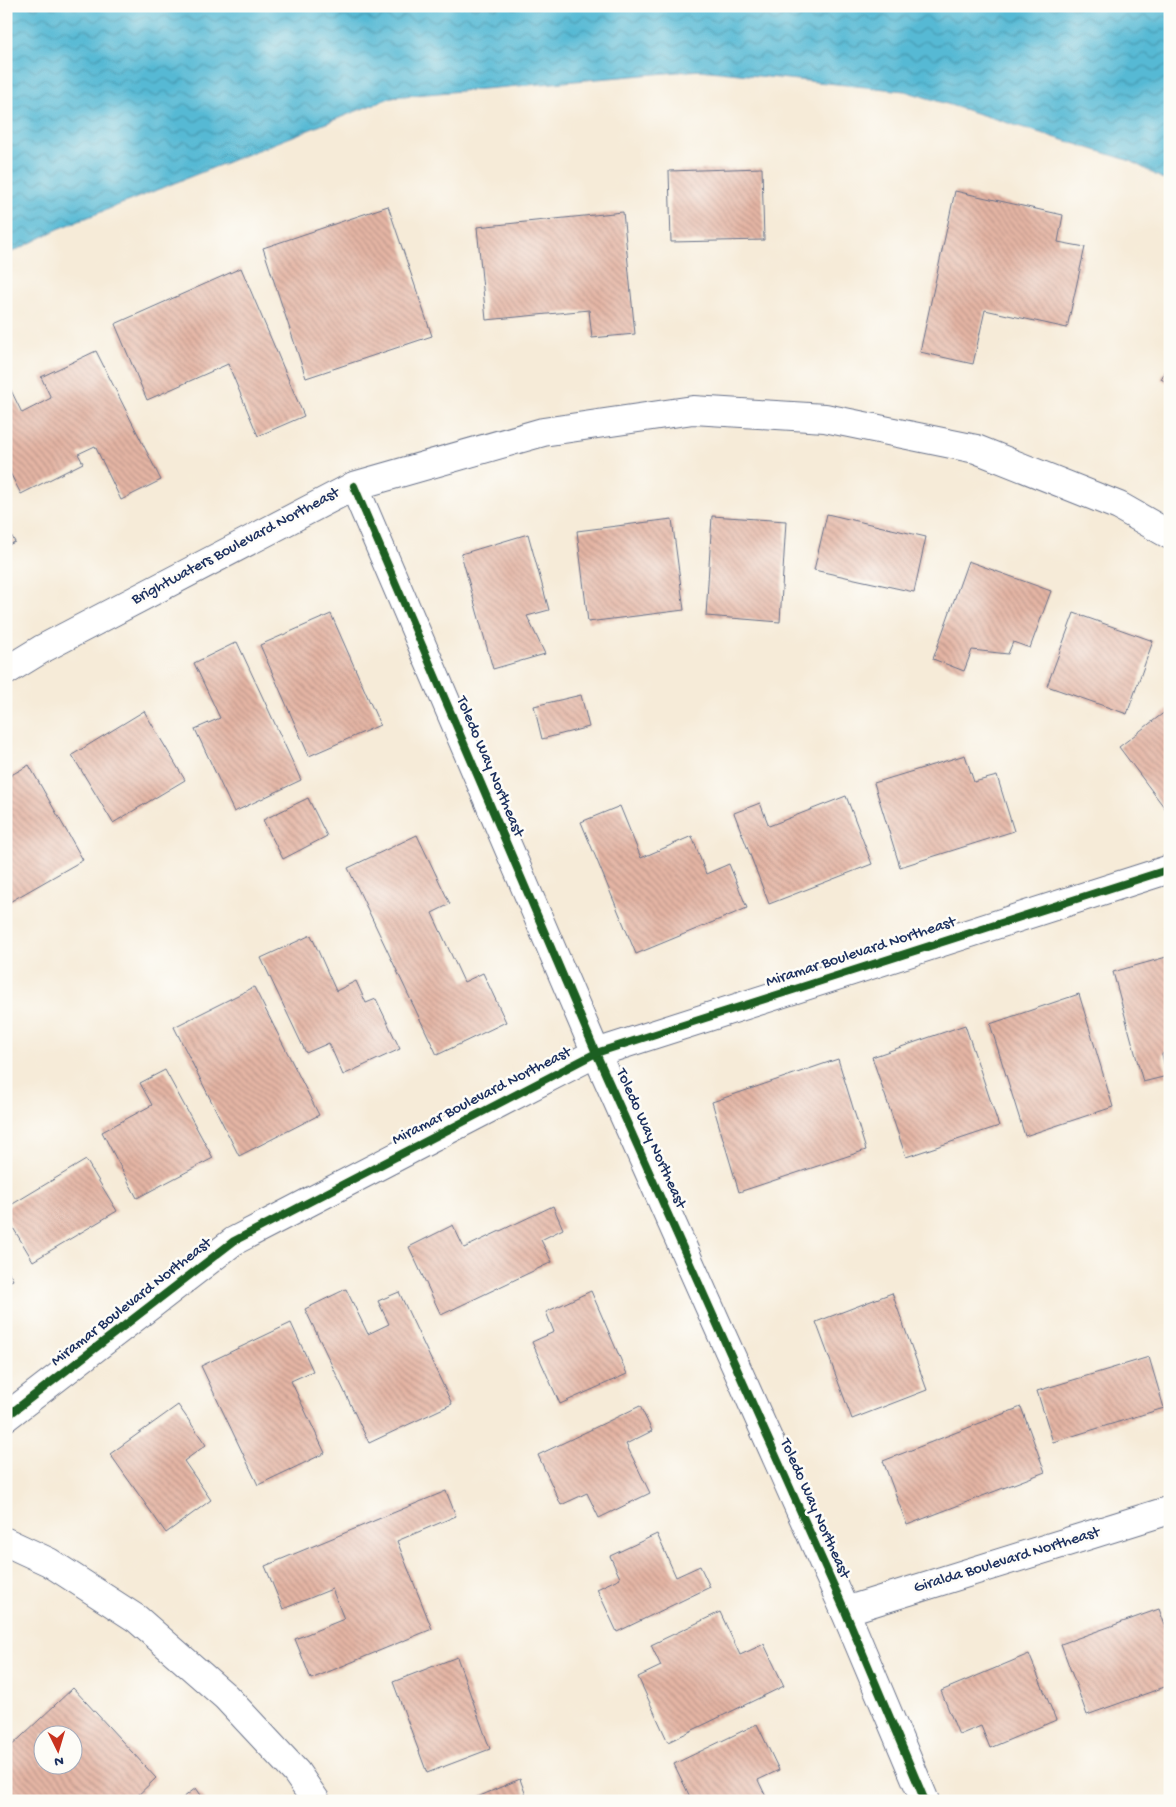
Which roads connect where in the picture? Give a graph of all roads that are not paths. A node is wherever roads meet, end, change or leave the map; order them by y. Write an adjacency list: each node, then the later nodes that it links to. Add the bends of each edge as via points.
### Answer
1 (354, 486): 2 (street, Brightwaters Boulevard Northeast, via 544,432 693,410 825,418 976,449 1119,506); 3 (street, Brightwaters Boulevard Northeast, via 42,649); 5 (street, Toledo Way Northeast)
2 (1170, 535)
3 (6, 671)
4 (1170, 869): 5 (street, Miramar Boulevard Northeast)
5 (596, 1053): 6 (street, Miramar Boulevard Northeast, via 234,1240); 9 (street, Toledo Way Northeast)
6 (6, 1417)
7 (1170, 1510): 9 (street, Giralda Boulevard Northeast)
8 (6, 1542): 10 (street, via 49,1562 137,1619 226,1697 296,1772)
9 (845, 1611): 11 (street, Toledo Way Northeast)
10 (316, 1801)
11 (925, 1801)

